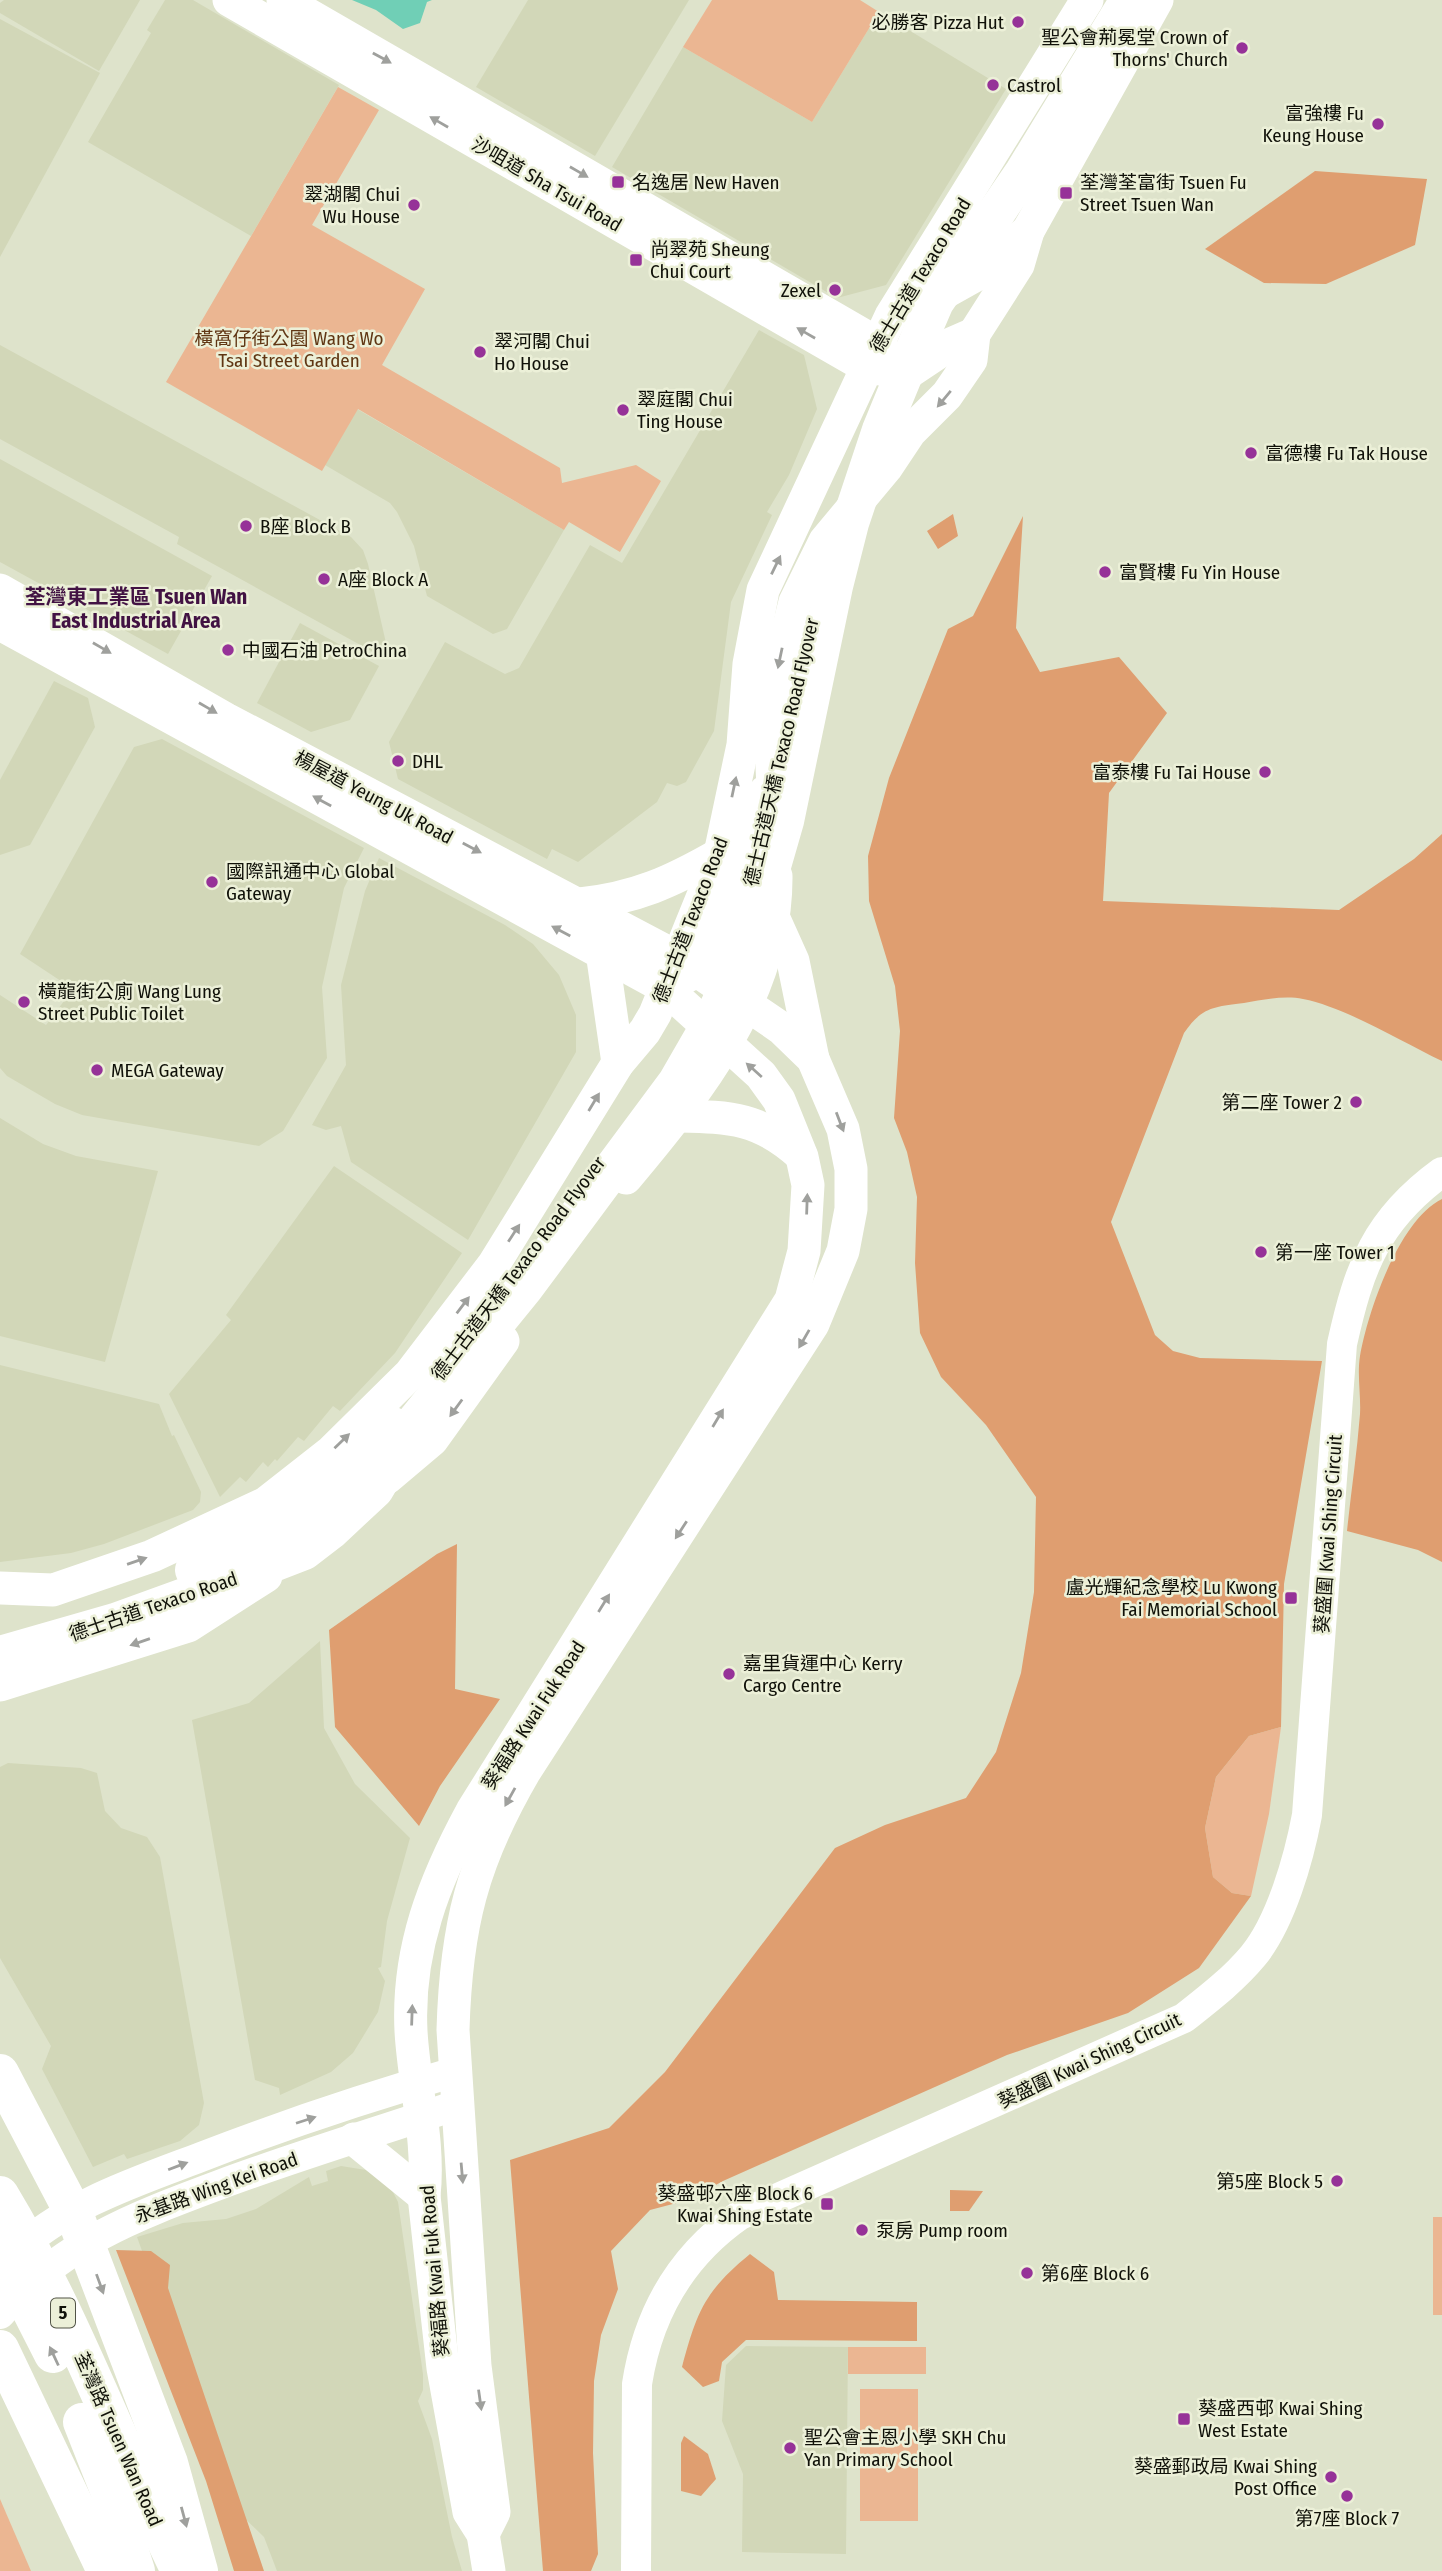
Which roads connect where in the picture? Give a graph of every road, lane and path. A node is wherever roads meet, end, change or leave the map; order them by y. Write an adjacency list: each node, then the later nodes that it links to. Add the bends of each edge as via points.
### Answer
1 (229, 0): 9 (main road, 沙咀道 Sha Tsui Road, one-way to 1)
2 (283, 0): 9 (main road, 沙咀道 Sha Tsui Road, one-way to 9)
3 (1087, 0): 9 (main road, 德士古道 Texaco Road)
4 (1113, 0): 27 (main road, 德士古道天橋 Texaco Road Flyover, via 1010,168 923,296 908,327 870,425 820,583 770,816 732,949 665,1075)
5 (1129, 0): 27 (main road, 德士古道天橋 Texaco Road Flyover, via 1024,173 935,302 881,430 850,523 785,821 744,953 677,1082)
6 (1157, 0): 7 (main road, 德士古道 Texaco Road)
7 (1028, 231): 8 (main road, 德士古道 Texaco Road, via 1018,265); 9 (main road, via 974,276 933,299)
8 (974, 334): 10 (main road); 11 (main road, 德士古道 Texaco Road, one-way to 11, via 971,360 957,382)
9 (878, 342): 10 (main road); 15 (main road, 德士古道 Texaco Road, one-way to 9, via 743,745 749,664 763,590)
10 (906, 374): 11 (main road)
11 (910, 432): 14 (main road, 德士古道 Texaco Road, one-way to 14, via 825,541 795,601 778,670)
12 (0, 590): 16 (main road, 楊屋道 Yeung Uk Road, one-way to 16, via 226,719)
13 (0, 624): 18 (main road, 楊屋道 Yeung Uk Road, one-way to 13)
14 (772, 767): 17 (main road, 德士古道 Texaco Road); 19 (main road, via 730,901)
15 (720, 854): 16 (main road, via 658,888); 19 (main road, 德士古道 Texaco Road)
16 (580, 904): 19 (main road, 楊屋道 Yeung Uk Road)
17 (775, 921): 20 (main road, 德士古道 Texaco Road); 22 (main road, via 793,961)
18 (602, 952): 19 (main road, 楊屋道 Yeung Uk Road); 23 (main road)
19 (679, 971): 20 (main road, 楊屋道 Yeung Uk Road); 21 (main road, 葵福路 Kwai Fuk Road); 23 (main road, 德士古道 Texaco Road, via 652,1021)
20 (746, 1006): 21 (main road, 德士古道 Texaco Road); 22 (main road, 葵福路 Kwai Fuk Road, via 782,1028)
21 (725, 1045): 24 (main road, 德士古道 Texaco Road); 25 (main road, 葵福路 Kwai Fuk Road, one-way to 21, via 779,1100 761,1075)
22 (813, 1059): 38 (main road, 葵福路 Kwai Fuk Road, one-way to 38, via 843,1129 851,1169 851,1209 834,1276 813,1324 783,1373 539,1747 496,1823 474,1880 454,1974)
23 (618, 1063): 29 (main road, 德士古道 Texaco Road, one-way to 23, via 331,1452 411,1374 504,1250)
24 (679, 1116): 25 (main road, via 756,1123); 28 (main road, 德士古道 Texaco Road, one-way to 28, via 552,1273 432,1440)
25 (803, 1157): 40 (main road, 葵福路 Kwai Fuk Road, one-way to 25, via 411,2029 414,1971 427,1906 440,1873 472,1811 791,1300 804,1251 808,1185)
26 (1442, 1172): 56 (street, 葵盛圍 Kwai Shing Circuit, via 1392,1219 1367,1255 1353,1293 1342,1344 1307,1815 1297,1868 1254,1954 1184,2018 740,2215 713,2234 672,2284 640,2362)
27 (584, 1192): 28 (main road, 德士古道天橋 Texaco Road Flyover, via 525,1287 412,1426); 31 (main road, 德士古道天橋 Texaco Road Flyover, via 427,1388 351,1471 282,1525)
28 (375, 1489): 30 (main road, 德士古道 Texaco Road)
29 (266, 1503): 31 (main road); 33 (main road, 德士古道 Texaco Road, one-way to 29, via 152,1556)
30 (303, 1551): 31 (main road, 德士古道 Texaco Road); 37 (main road, 德士古道 Texaco Road, one-way to 37, via 188,1626)
31 (193, 1582): 35 (main road, 德士古道 Texaco Road, via 136,1594); 36 (main road, 德士古道 Texaco Road, via 115,1622)
32 (0, 1587): 33 (main road, 德士古道 Texaco Road)
33 (53, 1590): 34 (main road)
34 (0, 1604)
35 (0, 1636)
36 (0, 1655)
37 (0, 1685)
38 (455, 2072): 40 (street, 永基路 Wing Kei Road); 41 (main road, 葵福路 Kwai Fuk Road)
39 (0, 2073): 54 (main road, one-way to 54, via 75,2216 169,2463)
40 (417, 2083): 42 (main road, 葵福路 Kwai Fuk Road); 47 (street, 永基路 Wing Kei Road, one-way to 40, via 41,2231 114,2190 241,2141)
41 (457, 2105): 42 (street, 永基路 Wing Kei Road); 50 (main road, 葵福路 Kwai Fuk Road, one-way to 50, via 475,2366 494,2512)
42 (421, 2117): 43 (street, 永基路 Wing Kei Road); 45 (main road, 葵福路 Kwai Fuk Road, via 427,2168)
43 (354, 2139): 45 (main road); 48 (street, 永基路 Wing Kei Road, via 127,2220 61,2258)
44 (0, 2196): 53 (main road, 荃灣路 Tsuen Wan Road / 5, via 51,2288)
45 (424, 2196): 50 (main road, 葵福路 Kwai Fuk Road, via 443,2368 469,2512)
46 (0, 2250): 52 (main road, 荃灣路 Tsuen Wan Road / 5, one-way to 46, via 66,2382)
47 (0, 2267)
48 (0, 2314)
49 (0, 2348): 51 (main road)
50 (483, 2534): 55 (main road, 葵福路 Kwai Fuk Road)
51 (106, 2571)
52 (136, 2571)
53 (180, 2571)
54 (199, 2571)
55 (489, 2571)
56 (636, 2571)

